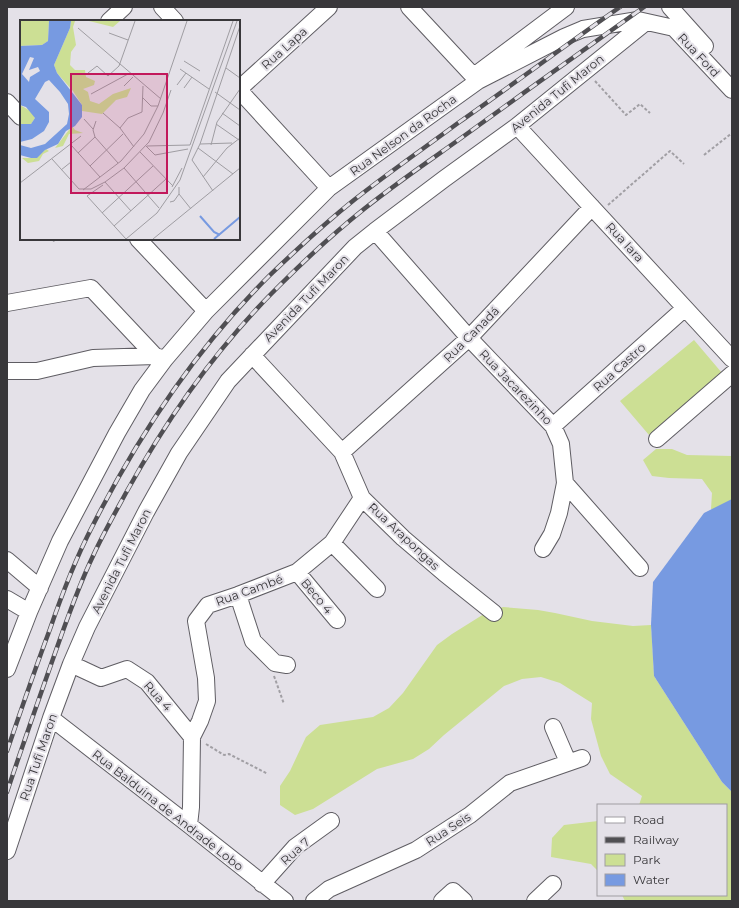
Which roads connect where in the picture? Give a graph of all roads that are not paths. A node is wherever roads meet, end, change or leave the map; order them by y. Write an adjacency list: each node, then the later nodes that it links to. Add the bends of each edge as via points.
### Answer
1 (124, 7): 7 (street)
2 (162, 7): 8 (street)
3 (328, 7): 12 (street, Rua Lapa)
4 (409, 7): 11 (street)
5 (566, 7): 11 (street)
6 (670, 7): 10 (street)
7 (110, 20)
8 (174, 20)
9 (642, 21): 11 (street, Rua Nelson da Rocha, via 583,29); 13 (street, Rua Ford, via 674,28); 15 (street, Avenida Tufi Maron)
10 (732, 75)
11 (476, 79): 16 (street, Rua Nelson da Rocha)
12 (240, 89)
13 (732, 90)
14 (240, 91): 16 (street)
15 (517, 126): 17 (street, Rua Iara); 18 (street, Avenida Tufi Maron)
16 (329, 188): 22 (street, Rua Nelson da Rocha)
17 (595, 210): 21 (street, Rua Iara); 23 (street, Rua Canadá)
18 (375, 231): 23 (street, Rua Jacarezinho); 24 (street, Avenida Tufi Maron, via 355,247)
19 (139, 240): 22 (street)
20 (7, 304): 25 (street, via 91,288)
21 (685, 308): 26 (street, Rua Iara); 29 (street, Rua Castro)
22 (206, 311): 25 (street, Rua Nelson da Rocha)
23 (469, 338): 29 (street, Rua Jacarezinho); 31 (street, Rua Canadá)
24 (252, 355): 31 (street, Rua Arapongas); 46 (street, Avenida Tufi Maron, via 228,381 179,453 87,627)
25 (160, 358): 27 (street, via 93,358 37,371); 39 (street, Rua Nelson da Rocha, via 60,541)
26 (732, 359)
27 (7, 371)
28 (732, 374): 30 (street)
29 (554, 426): 32 (street, Rua Jacarezinho, via 561,444)
30 (657, 439)
31 (342, 452): 33 (street, Rua Arapongas)
32 (565, 483): 35 (street, Rua Jacarezinho, via 559,513 552,534); 37 (street)
33 (362, 498): 34 (street, Rua Cambé); 44 (street, Rua Arapongas, via 403,538)
34 (332, 543): 38 (street, Rua Cambé); 40 (street)
35 (543, 549)
36 (7, 560): 39 (street)
37 (640, 568)
38 (297, 572): 41 (street, Rua Cambé); 45 (street, Beco 4)
39 (40, 588): 43 (street, Rua Nelson da Rocha)
40 (377, 589)
41 (238, 595): 47 (street, via 253,640); 51 (street, Rua Cambé, via 208,605 196,621 206,678 207,701)
42 (7, 599): 43 (street)
43 (29, 612): 48 (street, Rua Nelson da Rocha)
44 (494, 613)
45 (337, 620)
46 (71, 664): 49 (street, Rua Tufi Maron); 51 (street, Rua 4, via 101,678 127,669 147,682)
47 (281, 664)
48 (7, 669)
49 (51, 718): 53 (street, Rua Balduina de Andrade Lobo); 54 (street, Rua Tufi Maron)
50 (553, 727): 58 (street, Rua Seis, via 575,760 510,783 470,815 416,850 329,889)
51 (192, 737): 53 (street, Rua Cambé)
52 (331, 821): 55 (street, Rua 7, via 295,847)
53 (189, 825): 55 (street, Rua Balduina de Andrade Lobo)
54 (7, 851)
55 (262, 884): 57 (street, Rua Balduina de Andrade Lobo)
56 (553, 884): 59 (street)
57 (285, 901)
58 (314, 901)
59 (535, 901)

